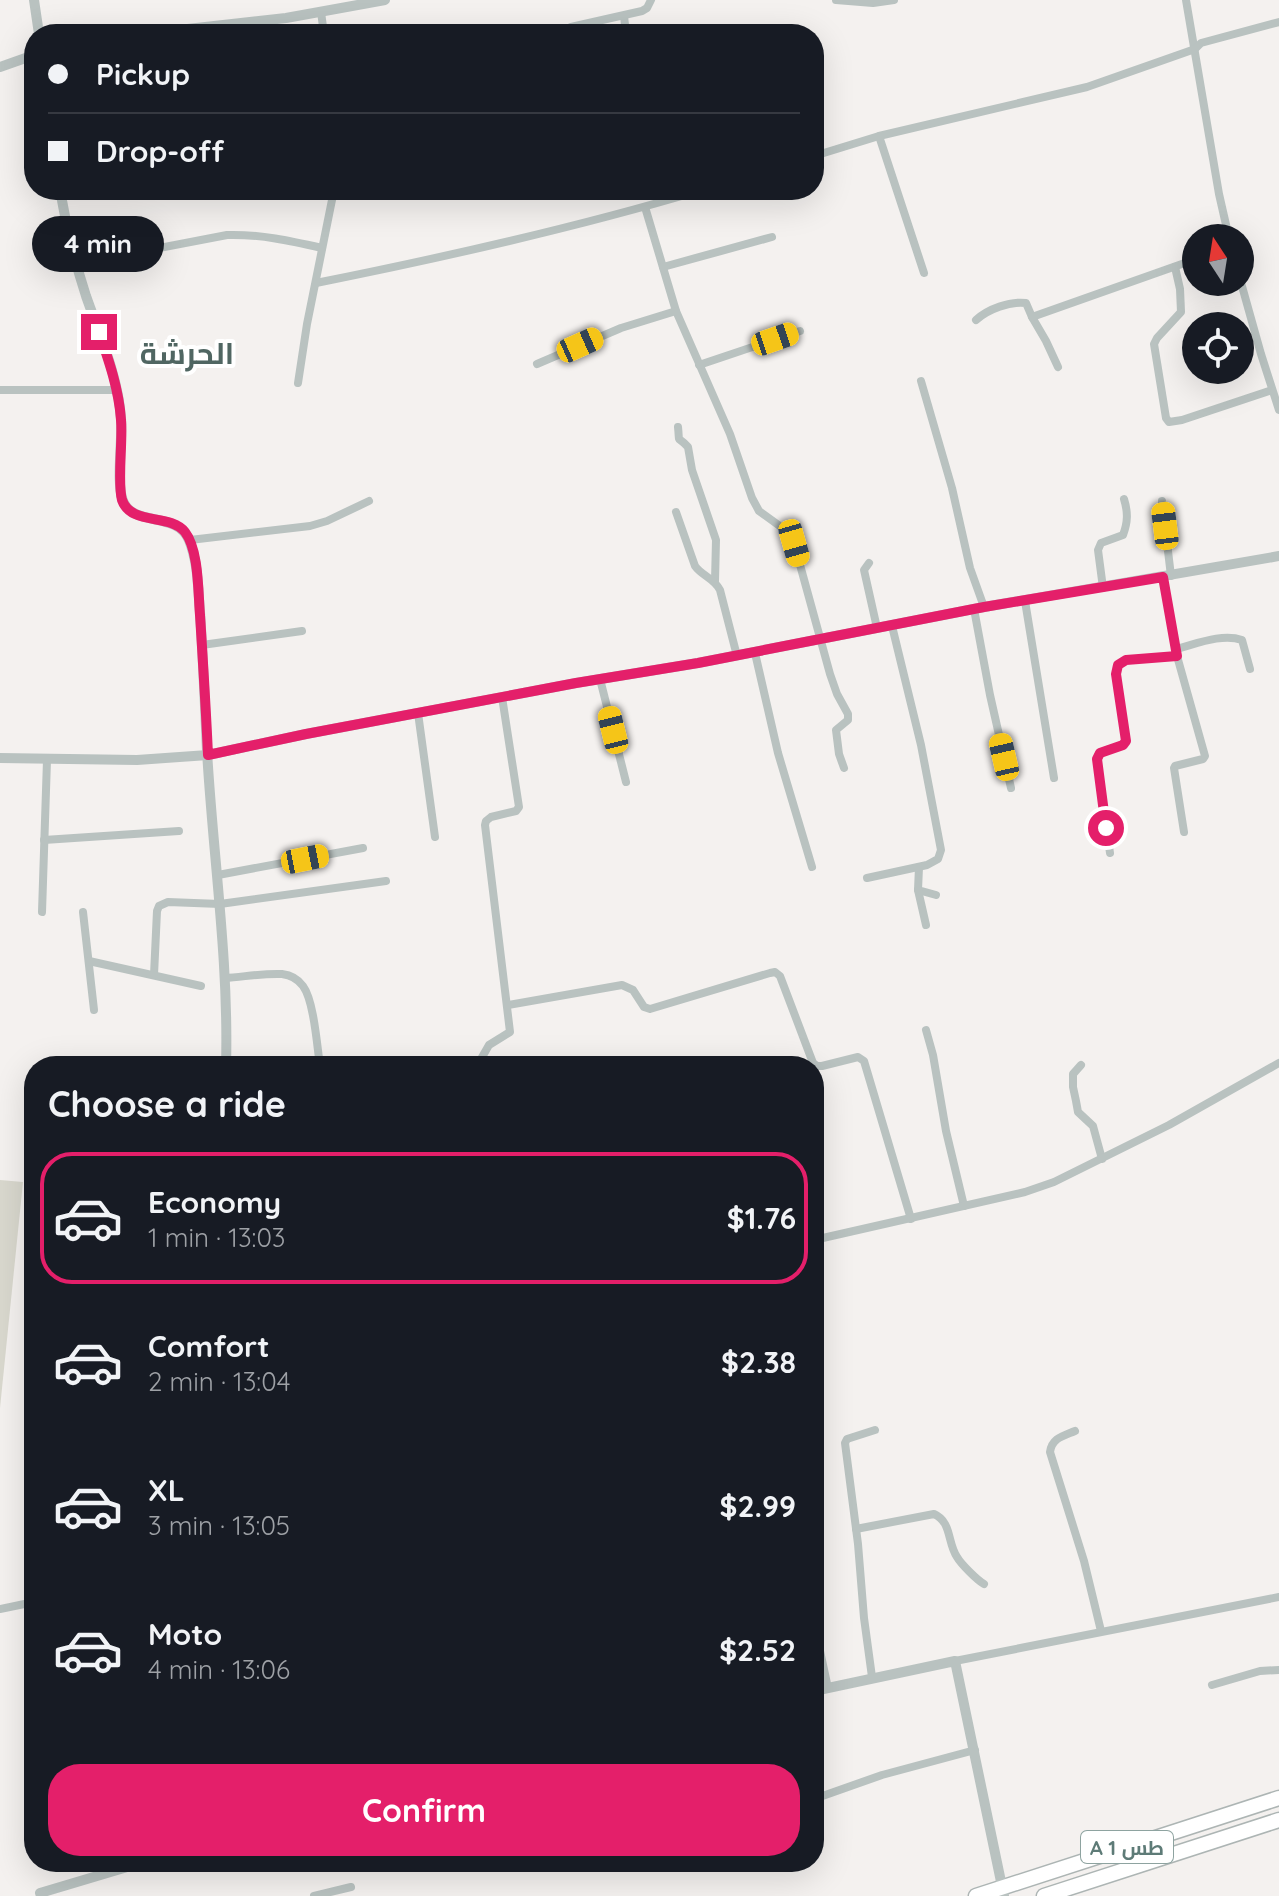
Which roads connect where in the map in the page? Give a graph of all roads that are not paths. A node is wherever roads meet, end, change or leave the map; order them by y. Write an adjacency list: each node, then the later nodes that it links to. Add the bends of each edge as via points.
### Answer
1 (34, 0): 10 (street)
2 (385, 0): 7 (street)
3 (651, 0): 8 (street, via 642,11)
4 (836, 0): 5 (street)
5 (894, 0)
6 (1186, 0): 15 (street)
7 (321, 12): 11 (street); 12 (street)
8 (624, 16): 13 (street); 14 (street)
9 (1279, 22): 15 (street)
10 (38, 24)
11 (242, 24)
12 (323, 24)
13 (585, 24)
14 (625, 24)
15 (1195, 49): 18 (street, via 1087,87); 24 (street)
16 (24, 59): 17 (street)
17 (0, 67)
18 (879, 136): 19 (street); 31 (street)
19 (824, 153)
20 (62, 200): 27 (street)
21 (332, 200): 26 (street)
22 (668, 200): 23 (street)
23 (645, 207): 29 (street); 32 (street)
24 (1226, 224)
25 (772, 237): 29 (street)
26 (322, 248): 27 (street, via 227,235); 32 (street)
27 (76, 264): 44 (street)
28 (1182, 264): 30 (street)
29 (663, 267): 34 (street)
30 (1175, 267): 35 (street); 45 (street, via 1181,312 1154,344 1169,422)
31 (924, 273)
32 (316, 283): 42 (street)
33 (1245, 296): 45 (street)
34 (676, 311): 38 (street); 39 (street)
35 (1032, 317): 36 (street, via 1023,302); 40 (street)
36 (976, 320)
37 (800, 331): 39 (street)
38 (537, 364)
39 (699, 365): 63 (street, via 755,505 793,539)
40 (1058, 367)
41 (921, 381): 59 (street)
42 (298, 383)
43 (0, 390): 44 (street)
44 (117, 390): 52 (street, via 123,503 135,513 174,524)
45 (1272, 390): 46 (street)
46 (1279, 410)
47 (678, 427): 56 (street, via 677,438 688,447 716,540)
48 (1124, 499): 57 (street, via 1123,535 1101,543 1098,550)
49 (369, 501): 52 (street, via 310,526)
50 (1162, 501): 55 (street)
51 (676, 512): 56 (street, via 695,566)
52 (190, 540): 64 (street)
53 (1279, 556): 55 (street)
54 (869, 563): 61 (street, via 864,570)
55 (1167, 577): 57 (street); 66 (street)
56 (715, 581): 67 (street)
57 (1103, 588): 58 (street)
58 (1025, 601): 59 (street); 76 (street)
59 (979, 608): 60 (street); 78 (street, via 990,695)
60 (892, 626): 61 (street); 86 (street, via 941,845 938,859)
61 (877, 628): 63 (street)
62 (302, 631): 64 (street)
63 (820, 641): 65 (street); 75 (street, via 849,716 836,732)
64 (202, 645): 72 (street)
65 (755, 653): 67 (street); 85 (street)
66 (1177, 653): 68 (street, via 1238,638); 80 (street, via 1205,756 1174,768); 84 (street, via 1126,660 1116,670 1126,741 1097,759)
67 (737, 656): 69 (street)
68 (1250, 669)
69 (600, 679): 70 (street); 77 (street)
70 (502, 697): 71 (street); 100 (street, via 519,809 491,817 485,825)
71 (418, 713): 72 (street); 81 (street)
72 (208, 755): 74 (street); 87 (street)
73 (0, 758): 74 (street)
74 (47, 760): 82 (street)
75 (844, 768)
76 (1054, 778)
77 (626, 782)
78 (1011, 788)
79 (179, 831): 82 (street)
80 (1184, 832)
81 (435, 837)
82 (44, 840): 93 (street)
83 (363, 848): 87 (street)
84 (1110, 853)
85 (812, 867)
86 (919, 867): 88 (street); 90 (street)
87 (218, 875): 92 (street)
88 (867, 878)
89 (386, 881): 92 (street)
90 (918, 890): 91 (street); 95 (street)
91 (936, 895)
92 (220, 904): 97 (street, via 159,906); 98 (street)
93 (42, 912)
94 (83, 912): 96 (street)
95 (926, 925)
96 (89, 961): 97 (street); 101 (street)
97 (154, 975): 99 (street)
98 (225, 978): 103 (street); 104 (street, via 281,974 301,982)
99 (201, 986)
100 (508, 1005): 105 (street, via 509,1034 489,1045); 106 (street, via 622,985 650,1009 778,973)
101 (94, 1010)
102 (926, 1030): 111 (street)
103 (226, 1056)
104 (318, 1056)
105 (483, 1056)
106 (810, 1056)
107 (1279, 1063): 110 (street)
108 (1081, 1065): 110 (street, via 1073,1074 1078,1112 1093,1126)
109 (824, 1066): 112 (street, via 858,1057 864,1061)
110 (1102, 1159): 111 (street, via 1025,1192)
111 (964, 1206): 112 (street)
112 (911, 1219): 113 (street)
113 (824, 1238)
114 (875, 1430): 116 (street, via 845,1443)
115 (1075, 1431): 121 (street, via 1055,1440 1050,1452)
116 (856, 1529): 117 (street, via 926,1514 941,1517 957,1557); 125 (street)
117 (984, 1584)
118 (1279, 1597): 121 (street)
119 (24, 1604): 120 (street)
120 (0, 1609)
121 (1101, 1631): 122 (street)
122 (955, 1661): 125 (street); 129 (street)
123 (824, 1669): 127 (street)
124 (1279, 1670): 126 (street)
125 (872, 1677): 127 (street)
126 (1212, 1685)
127 (828, 1688): 128 (street)
128 (824, 1689)
129 (975, 1750): 130 (street); 135 (street)
130 (824, 1795)
131 (1279, 1798): 135 (highway, A 1 طس)
132 (1279, 1820): 139 (highway)
133 (111, 1872): 136 (street)
134 (351, 1887): 137 (street)
135 (1003, 1892): 138 (highway, A 1 طس)
136 (36, 1895)
137 (314, 1896)
138 (976, 1896)
139 (1044, 1896)

